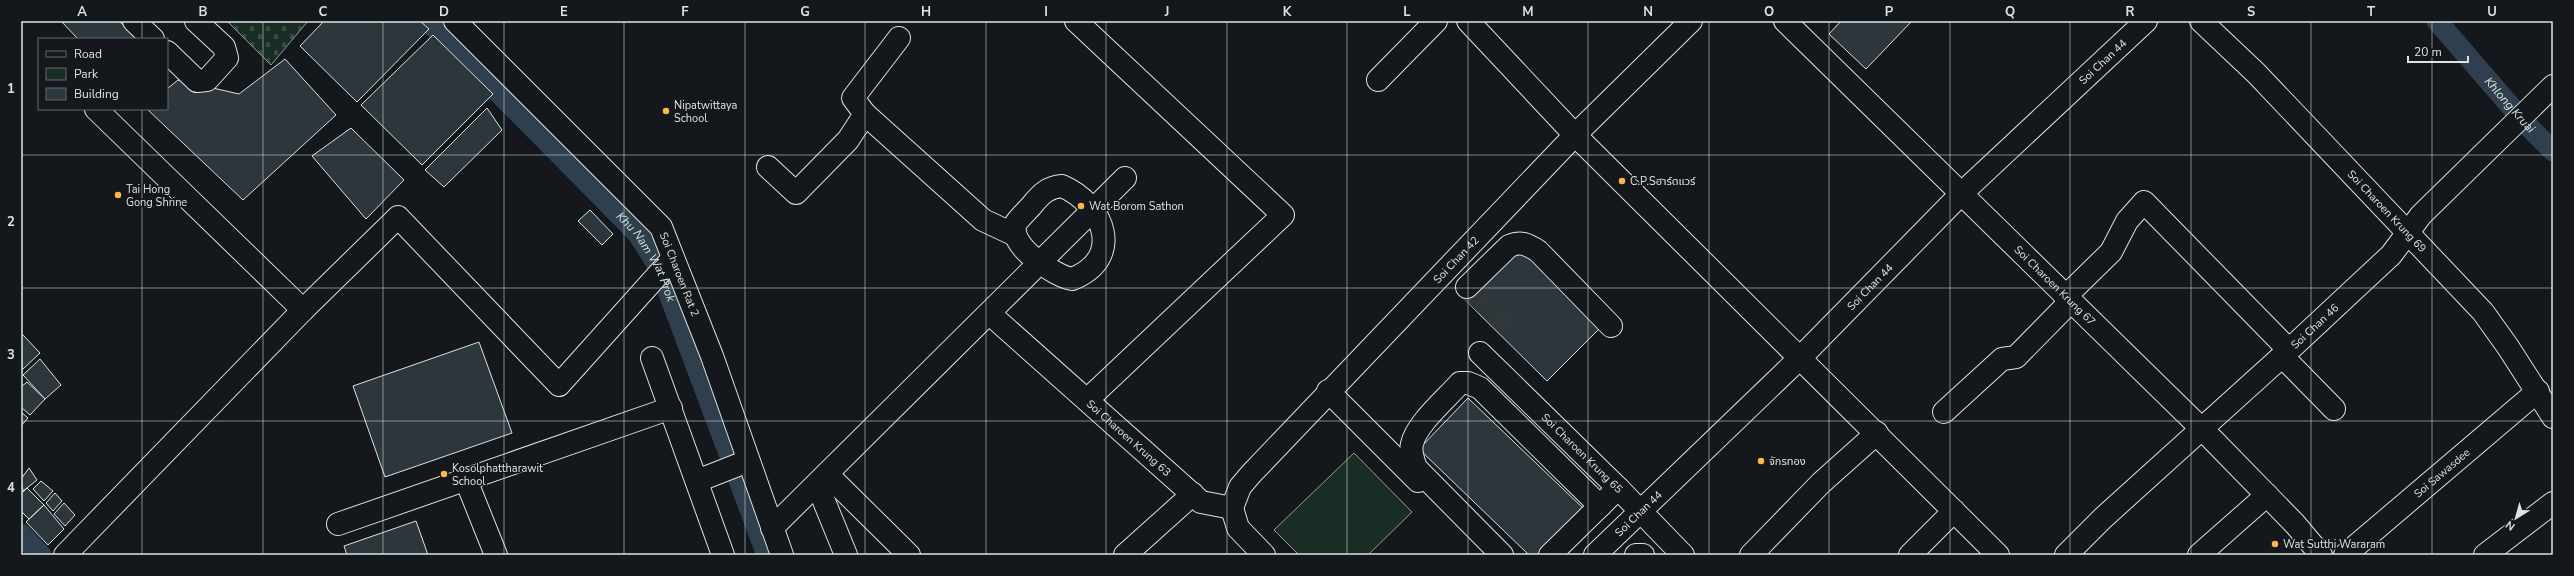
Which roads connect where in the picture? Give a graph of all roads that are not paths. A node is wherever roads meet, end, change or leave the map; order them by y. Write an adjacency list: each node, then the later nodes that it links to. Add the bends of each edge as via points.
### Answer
1 (134, 21): 11 (street)
2 (196, 21): 13 (street, via 224,47 227,58 207,80 197,81)
3 (455, 21): 25 (street, Soi Charoen Rat 2, via 660,227)
4 (1076, 21): 38 (street, via 1283,215)
5 (1436, 21): 14 (street)
6 (1468, 21): 18 (street)
7 (1691, 21): 18 (street, Soi Chan 42)
8 (1785, 21): 21 (street, Soi Charoen Krung 67)
9 (2146, 21): 21 (street, Soi Chan 44)
10 (2200, 21): 23 (street, Soi Charoen Krung 69, via 2256,73)
11 (152, 38)
12 (899, 38): 17 (street, via 853,98)
13 (168, 53)
14 (1378, 80)
15 (2553, 86): 23 (street, Soi Chan 46, via 2421,215)
16 (97, 110): 29 (street)
17 (865, 114): 19 (street, via 848,140 796,192); 24 (street, via 983,220)
18 (1575, 135): 27 (street, Soi Chan 42); 34 (street)
19 (768, 167)
20 (1126, 178): 22 (street)
21 (1962, 193): 28 (street, Soi Charoen Krung 67); 34 (street, Soi Chan 44)
22 (1093, 210): 24 (street, via 1074,191 1062,186 1052,187 1041,195 1016,224); 26 (street); 26 (street, via 1102,229 1104,248 1086,272 1072,279)
23 (2409, 232): 33 (street, Soi Chan 46, via 2390,254); 37 (street, Soi Charoen Krung 69, via 2482,312)
24 (1015, 235): 26 (street, via 1020,244)
25 (670, 261): 29 (street, via 559,385 398,218); 45 (street, Soi Charoen Rat 2, via 712,356)
26 (1040, 264): 30 (street)
27 (1446, 268): 31 (street, via 1469,289 1509,246 1527,244 1538,251); 36 (street, Soi Chan 42)
28 (2067, 299): 33 (street, via 2111,252 2127,221 2144,202); 41 (street, via 2016,357 2002,359); 43 (street, Soi Charoen Krung 67)
29 (303, 310): 59 (street)
30 (990, 314): 38 (street, Soi Charoen Krung 63); 46 (street)
31 (1611, 326)
32 (1480, 353): 49 (street, Soi Charoen Krung 65)
33 (2286, 353): 40 (street); 43 (street, Soi Chan 46)
34 (1801, 357): 44 (street); 55 (street, Soi Chan 44)
35 (652, 358): 39 (street)
36 (1328, 391): 54 (street, Soi Chan 42, via 1240,487); 67 (street)
37 (2538, 391): 42 (street, Soi Charoen Krung 69); 80 (street, Soi Sawasdee)
38 (1087, 400): 50 (street, Soi Charoen Krung 63)
39 (671, 408): 47 (street); 48 (street)
40 (2334, 409)
41 (1944, 412)
42 (2553, 417)
43 (2200, 429): 51 (street, Soi Charoen Krung 67); 77 (street, Soi Chan 46)
44 (1877, 433): 56 (street); 74 (street, via 1821,483)
45 (739, 465): 48 (street); 58 (street, Soi Charoen Rat 2)
46 (822, 479): 58 (street); 63 (street); 64 (street)
47 (466, 480): 57 (street); 60 (street)
48 (697, 481): 61 (street)
49 (1618, 488): 53 (street); 55 (street, Soi Charoen Krung 65)
50 (1193, 494): 54 (street, Soi Charoen Krung 63, via 1201,502); 65 (street)
51 (2267, 495): 78 (street); 79 (street, Soi Charoen Krung 67, via 2296,524)
52 (2553, 503): 81 (street)
53 (1600, 506): 68 (street, via 1480,388 1460,383 1419,429 1412,443 1411,453 1416,468); 69 (street)
54 (1232, 508): 66 (street, via 1238,528)
55 (1640, 511): 70 (street, Soi Chan 44); 73 (street, Soi Charoen Krung 65)
56 (1954, 511): 75 (street); 76 (street)
57 (338, 524)
58 (772, 528): 62 (street, Soi Charoen Rat 2)
59 (65, 555)
60 (496, 555)
61 (724, 555)
62 (782, 555)
63 (846, 555)
64 (909, 555)
65 (1125, 555)
66 (1264, 555)
67 (1490, 555)
68 (1502, 555)
69 (1550, 555)
70 (1595, 555)
71 (1636, 555): 72 (street)
72 (1643, 555)
73 (1683, 555)
74 (1751, 555)
75 (1910, 555)
76 (1998, 555)
77 (2066, 555)
78 (2199, 555)
79 (2321, 555)
80 (2346, 555)
81 (2485, 555)

